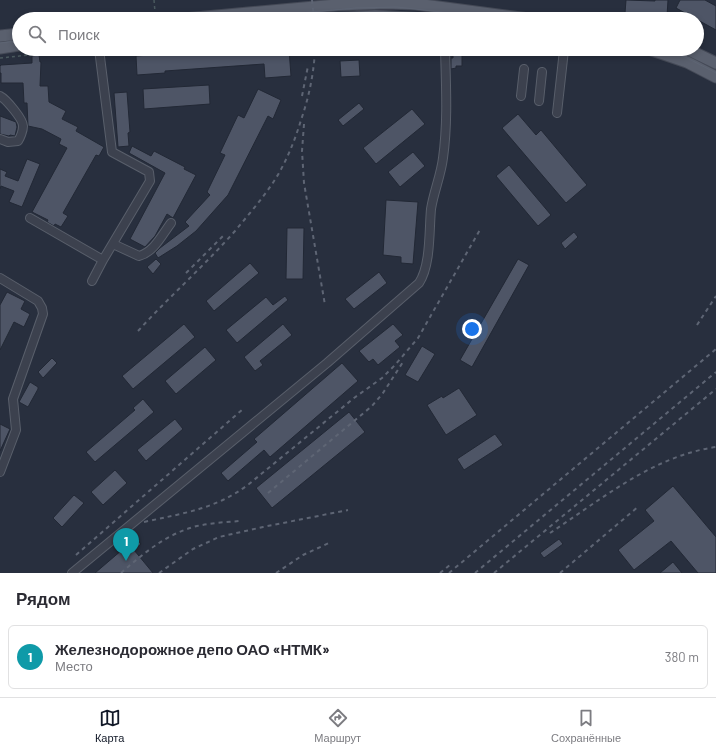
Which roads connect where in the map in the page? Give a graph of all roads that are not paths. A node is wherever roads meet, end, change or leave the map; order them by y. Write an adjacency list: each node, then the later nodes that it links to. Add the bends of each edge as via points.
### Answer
1 (417, 2): 2 (main road); 3 (main road, via 353,4)
2 (434, 3): 4 (main road)
3 (263, 12)
4 (487, 12)
5 (12, 35): 6 (main road)
6 (0, 36)
7 (12, 46): 8 (main road)
8 (0, 48)
9 (100, 56): 25 (lane, via 112,152 149,172 150,181)
10 (445, 56): 30 (lane, via 445,141 433,199 425,270 419,283 314,374)
11 (561, 56): 21 (lane)
12 (669, 56): 17 (main road)
13 (702, 56): 14 (main road)
14 (716, 63)
15 (524, 70): 19 (lane)
16 (542, 72): 20 (lane)
17 (716, 77)
18 (0, 96): 22 (lane, via 5,99 23,125 18,141 8,142)
19 (521, 96)
20 (539, 101)
21 (558, 113)
22 (0, 139)
23 (30, 218): 26 (lane)
24 (171, 223): 25 (lane, via 149,252 139,256)
25 (112, 244): 26 (lane)
26 (103, 260): 28 (lane)
27 (0, 278): 29 (lane, via 38,301 43,314 13,399 16,430)
28 (92, 281)
29 (0, 472)
30 (72, 573)

